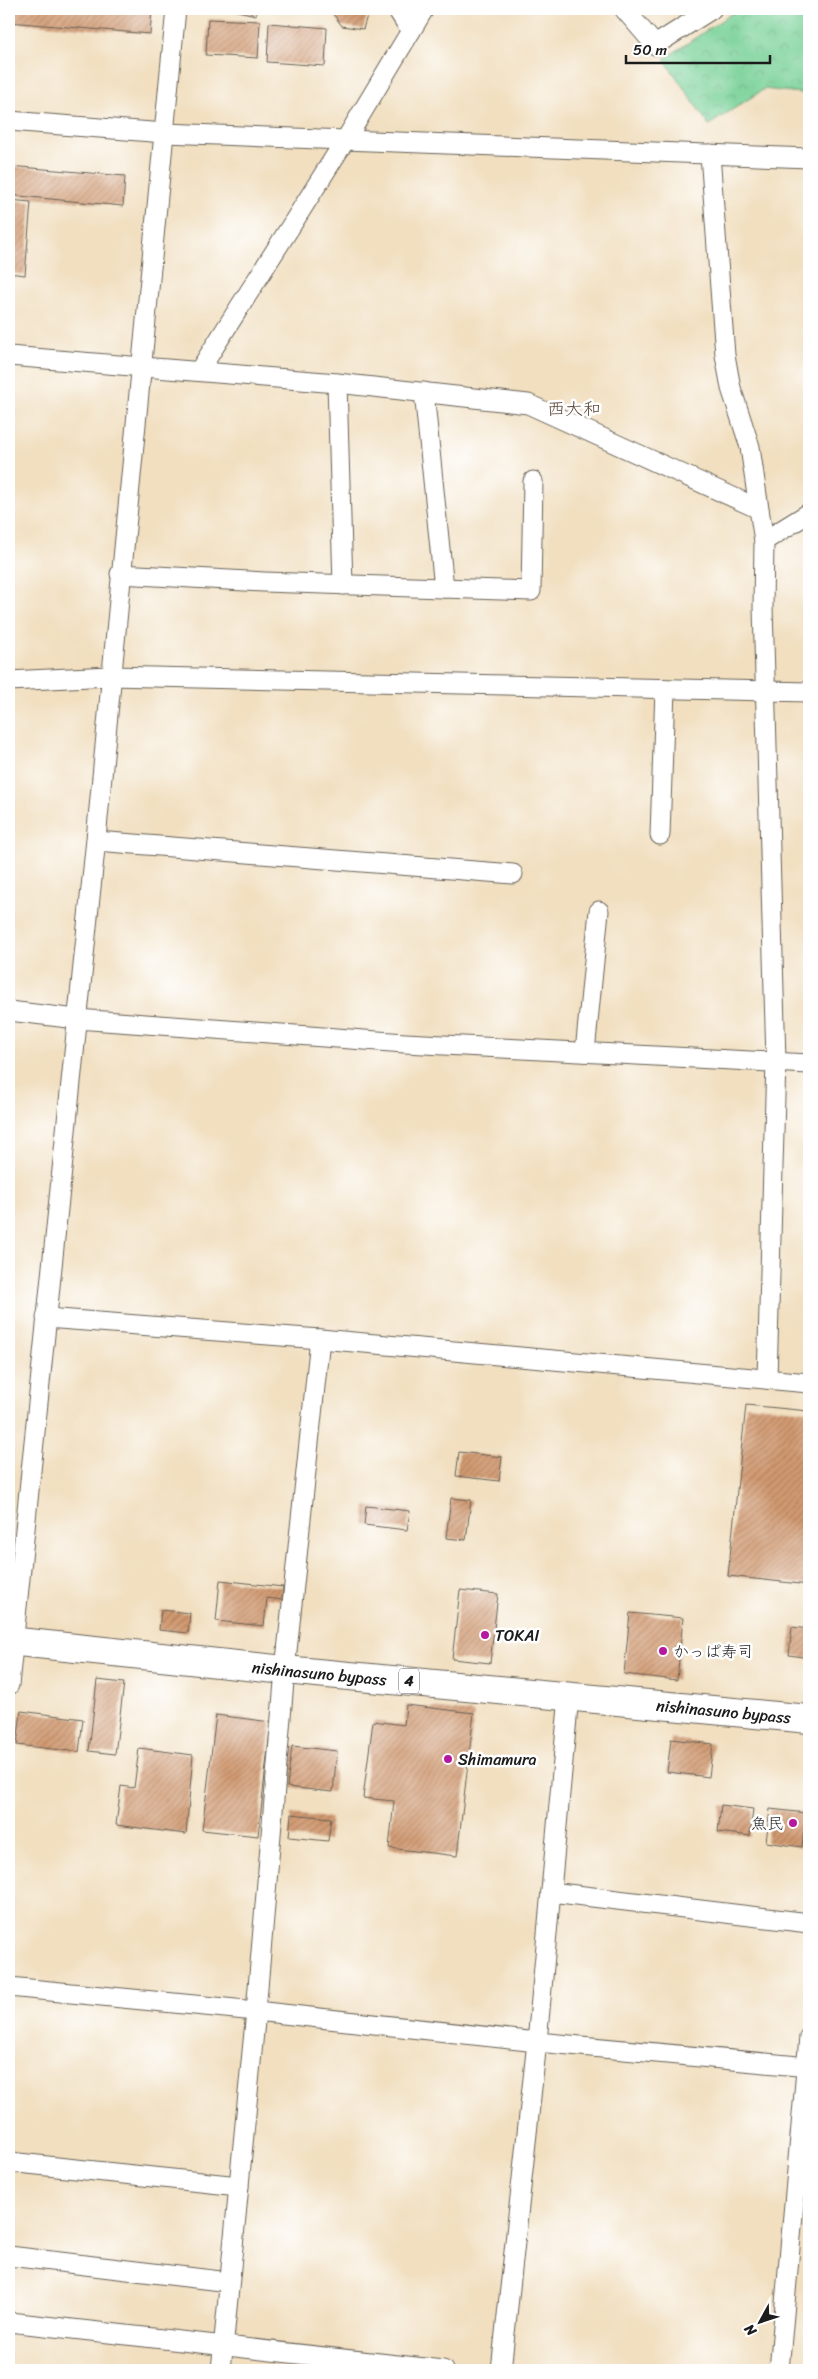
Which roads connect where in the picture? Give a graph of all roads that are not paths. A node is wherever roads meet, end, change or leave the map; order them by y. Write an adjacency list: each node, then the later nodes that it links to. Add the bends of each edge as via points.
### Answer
1 (176, 9): 8 (street)
2 (397, 9): 6 (street)
3 (424, 9): 6 (street)
4 (624, 9): 5 (street, via 656,45)
5 (712, 9)
6 (412, 30): 9 (street)
7 (9, 121): 8 (street)
8 (166, 133): 9 (street); 13 (street)
9 (346, 139): 10 (street); 14 (street)
10 (710, 154): 11 (street); 18 (street, via 725,355 731,388 750,447)
11 (809, 158)
12 (9, 356): 13 (street)
13 (141, 368): 14 (street); 21 (street)
14 (199, 371): 15 (street)
15 (337, 383): 16 (street); 22 (street)
16 (424, 392): 18 (street, via 541,408); 23 (street)
17 (533, 481): 23 (street, via 531,591)
18 (759, 509): 20 (street)
19 (809, 513): 20 (street)
20 (764, 541): 27 (street)
21 (120, 574): 22 (street); 24 (street)
22 (343, 584): 23 (street)
23 (444, 588)
24 (110, 676): 25 (street); 26 (street); 30 (street)
25 (9, 681)
26 (665, 689): 27 (street); 29 (street)
27 (766, 692): 28 (street); 36 (street)
28 (809, 692)
29 (660, 835)
30 (96, 841): 31 (street); 34 (street)
31 (513, 874)
32 (599, 911): 35 (street)
33 (9, 1011): 34 (street)
34 (77, 1018): 35 (street, via 406,1043); 38 (street)
35 (585, 1052): 36 (street)
36 (776, 1061): 37 (street); 40 (street)
37 (809, 1064)
38 (46, 1318): 39 (street); 42 (street)
39 (320, 1338): 40 (street); 43 (street)
40 (767, 1379): 41 (street)
41 (809, 1383)
42 (11, 1641): 43 (highway, nishinasuno bypass / 4); 44 (street)
43 (285, 1670): 45 (highway, nishinasuno bypass / 4); 50 (street)
44 (9, 1685)
45 (569, 1696): 46 (highway, nishinasuno bypass / 4); 47 (street)
46 (809, 1719)
47 (551, 1892): 48 (street); 52 (street)
48 (809, 1922)
49 (9, 1987): 50 (street)
50 (256, 2011): 52 (street); 55 (street)
51 (809, 2037): 53 (street)
52 (538, 2042): 53 (street); 62 (street)
53 (808, 2067): 63 (street)
54 (9, 2162): 55 (street)
55 (239, 2186): 57 (street)
56 (9, 2256): 57 (street)
57 (229, 2282): 59 (street)
58 (9, 2322): 59 (street)
59 (223, 2346): 60 (street); 61 (street)
60 (221, 2370)
61 (443, 2370)
62 (501, 2370)
63 (779, 2370)

